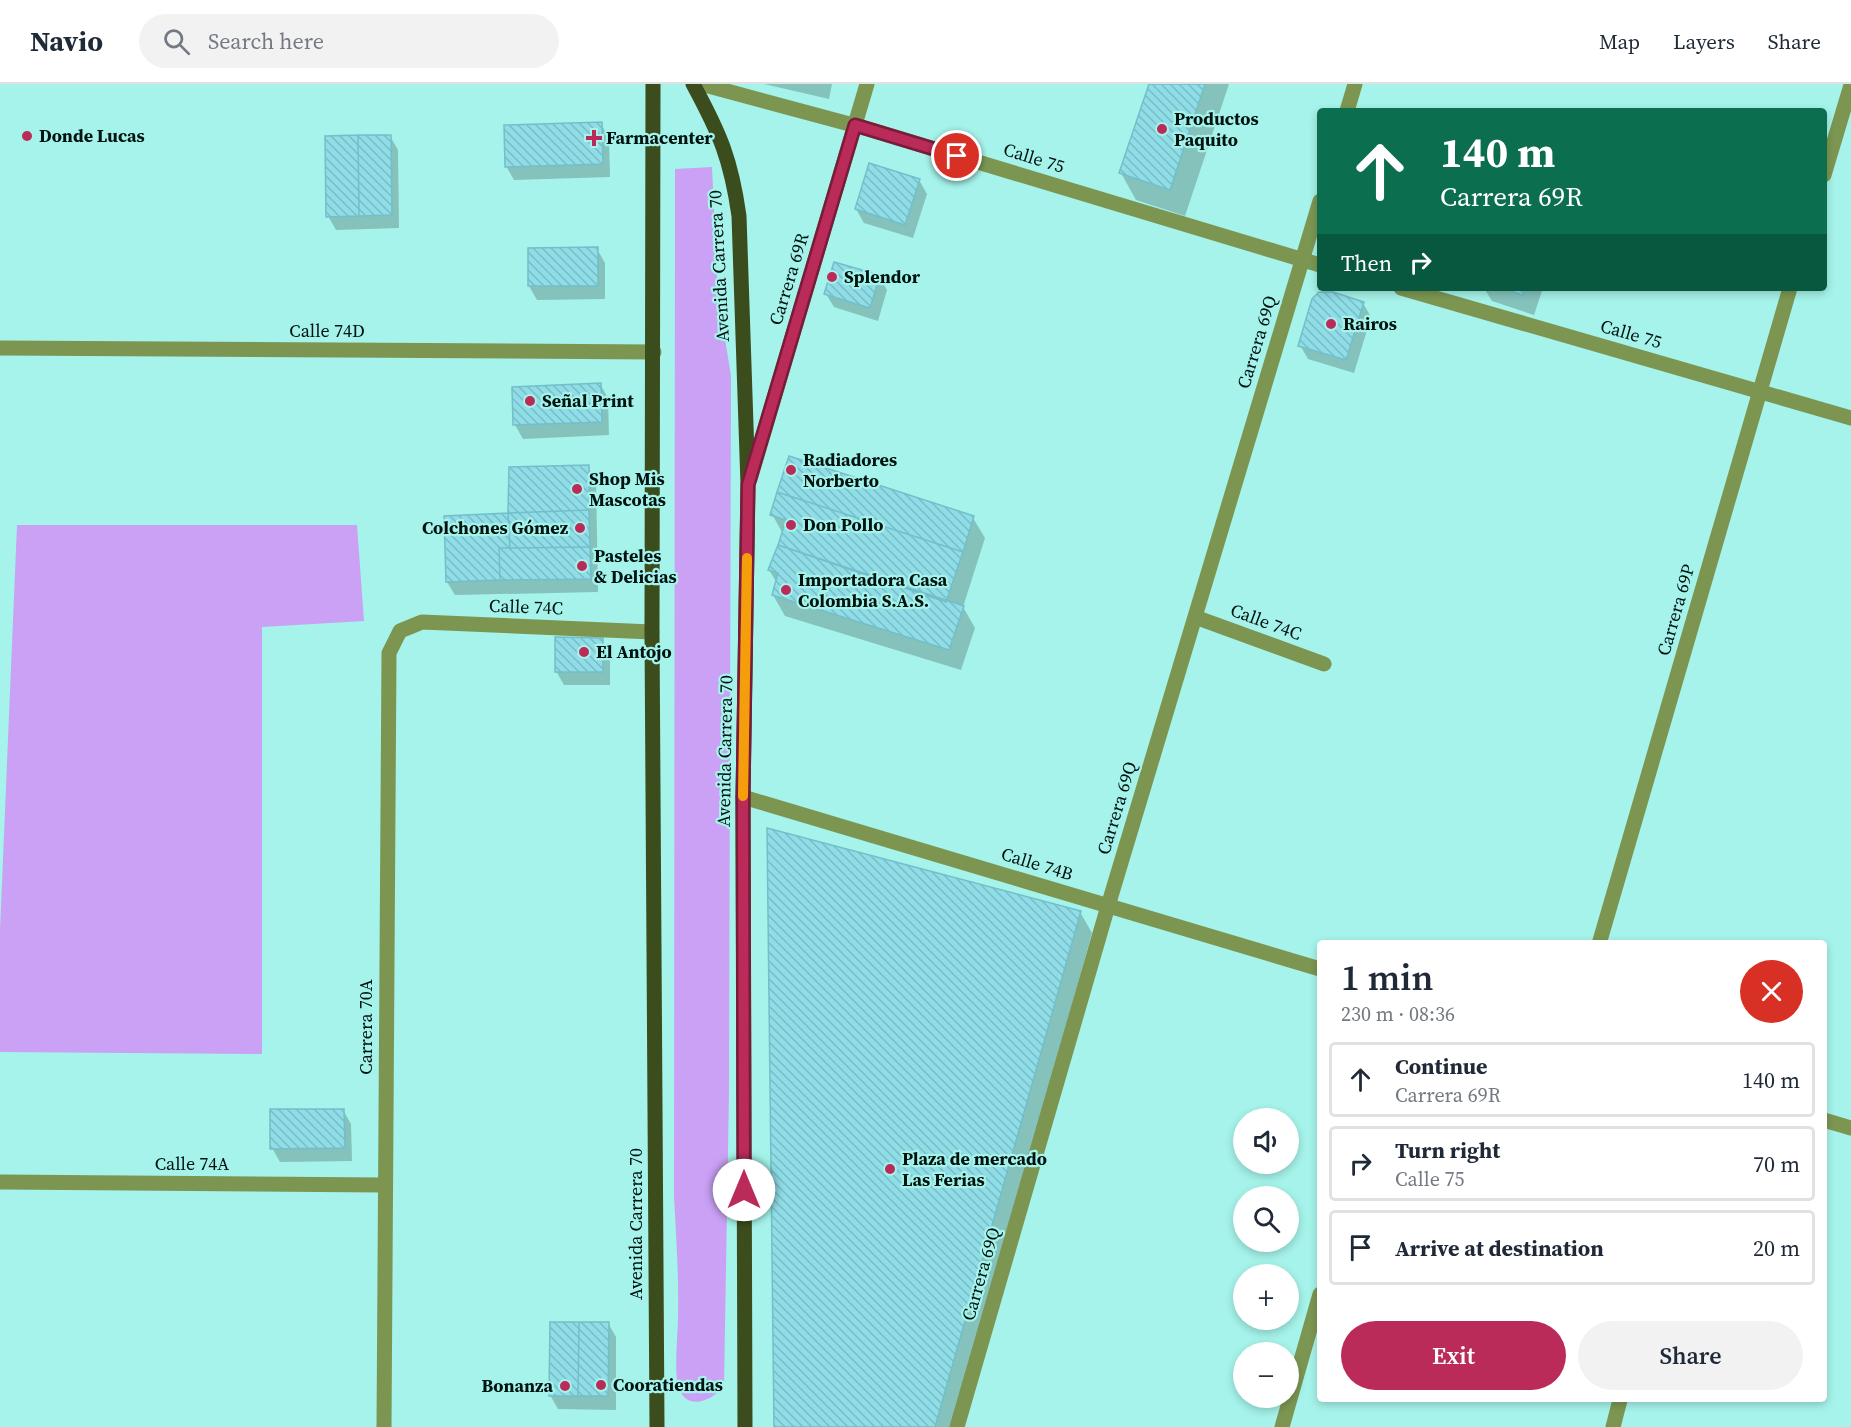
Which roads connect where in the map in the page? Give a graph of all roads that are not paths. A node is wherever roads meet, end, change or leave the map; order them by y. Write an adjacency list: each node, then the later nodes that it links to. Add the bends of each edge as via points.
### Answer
1 (653, 84): 16 (main road, Avenida Carrera 70)
2 (693, 84): 19 (main road, Avenida Carrera 70, via 716,124 733,174 739,216)
3 (701, 84): 8 (street, Calle 75)
4 (867, 84): 8 (street, Carrera 69R)
5 (1355, 84): 7 (street)
6 (1851, 86): 9 (street)
7 (1348, 108)
8 (855, 125): 11 (street, Calle 75); 19 (street, Carrera 69R)
9 (1827, 165)
10 (1317, 211): 11 (street, Carrera 69Q)
11 (1302, 260): 12 (street, Calle 75); 20 (street, Carrera 69Q)
12 (1317, 264)
13 (1411, 291): 17 (street, Calle 75)
14 (1789, 291): 17 (street, Carrera 69P)
15 (0, 348): 16 (street, Calle 74D)
16 (654, 351): 22 (main road, Avenida Carrera 70)
17 (1759, 393): 18 (street, Calle 75); 26 (street, Carrera 69P)
18 (1851, 418)
19 (748, 485): 24 (main road, Avenida Carrera 70)
20 (1195, 616): 23 (street, Calle 74C); 25 (street, Carrera 69Q)
21 (400, 630): 22 (street, Calle 74C, via 422,622); 31 (street, Carrera 70A, via 389,652)
22 (652, 632): 35 (main road, Avenida Carrera 70)
23 (1324, 664)
24 (743, 796): 25 (street, Calle 74B); 36 (main road, Avenida Carrera 70)
25 (1108, 906): 27 (street, Calle 74B); 37 (street, Carrera 69Q)
26 (1600, 940)
27 (1317, 968)
28 (1827, 1121): 29 (street)
29 (1851, 1128)
30 (0, 1182): 31 (street, Calle 74A)
31 (384, 1185): 34 (street, Carrera 70A)
32 (1317, 1304): 38 (street)
33 (1619, 1402): 39 (street)
34 (384, 1427)
35 (657, 1427)
36 (745, 1427)
37 (957, 1427)
38 (1282, 1427)
39 (1613, 1427)

